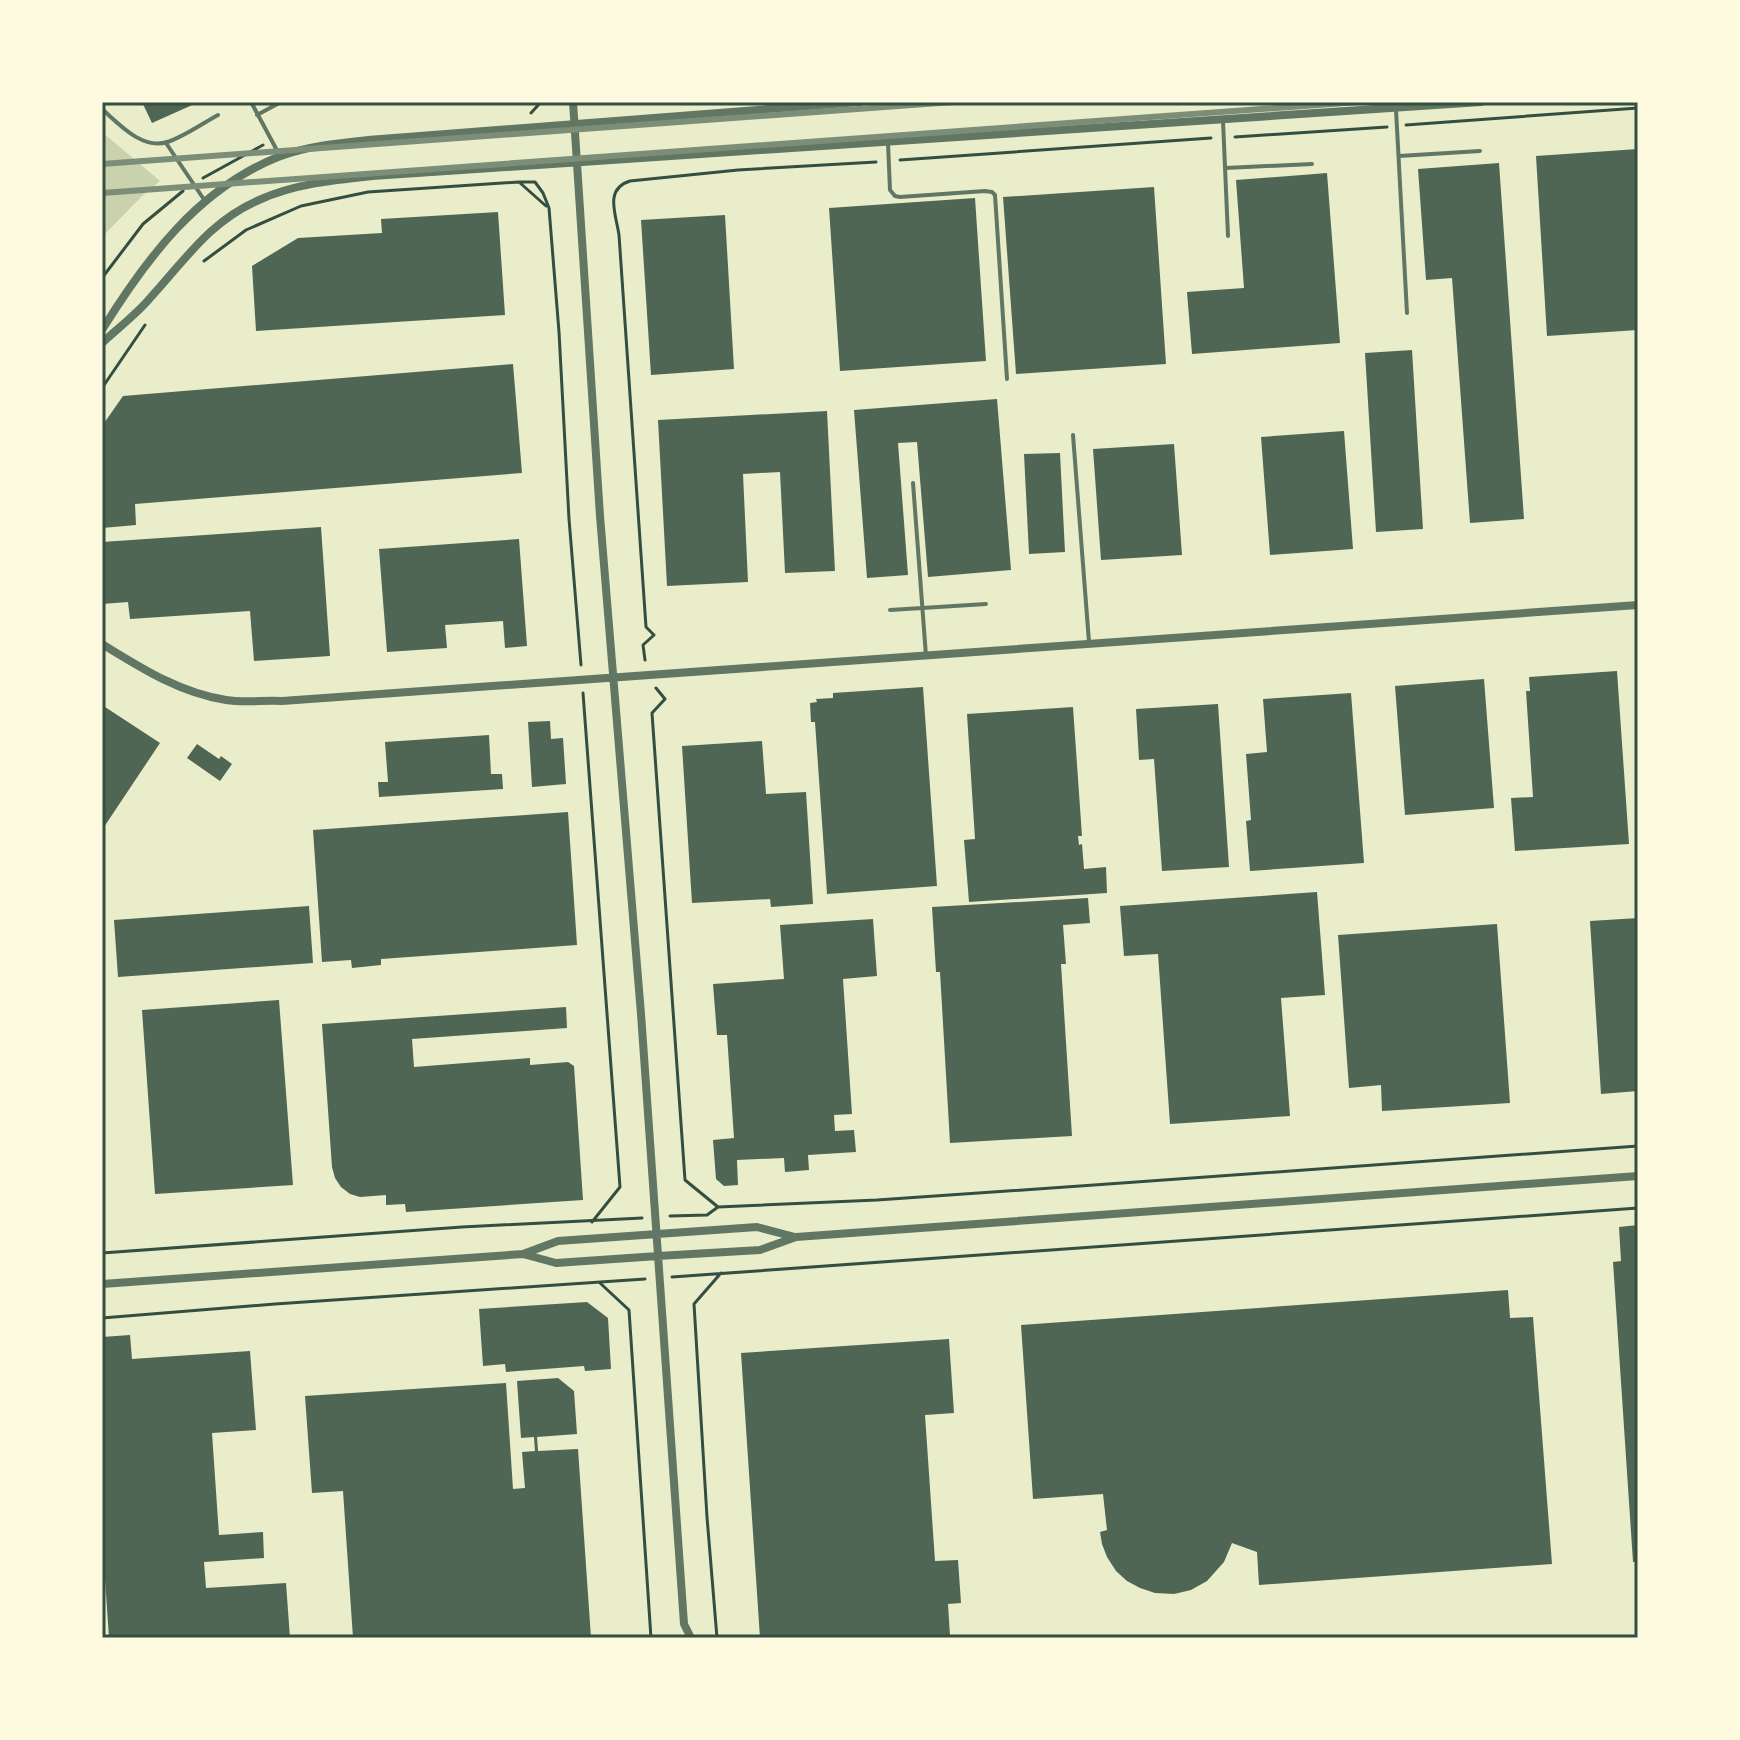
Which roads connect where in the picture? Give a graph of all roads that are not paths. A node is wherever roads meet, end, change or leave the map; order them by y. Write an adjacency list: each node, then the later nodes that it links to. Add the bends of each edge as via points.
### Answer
1 (251, 102): 10 (lane)
2 (281, 102): 10 (lane)
3 (573, 102): 12 (street)
4 (860, 102): 6 (street)
5 (1481, 102): 7 (street)
6 (751, 106): 12 (street)
7 (1396, 108): 11 (street); 17 (lane)
8 (102, 109): 14 (lane, via 144,141)
9 (218, 115): 14 (lane)
10 (257, 115): 16 (lane)
11 (1223, 119): 13 (street); 20 (lane)
12 (574, 123): 16 (street, via 330,144); 18 (street)
13 (888, 141): 18 (street); 26 (lane, via 890,190 895,196 985,191 995,195)
14 (166, 143): 21 (lane)
15 (1480, 151): 17 (lane)
16 (280, 156): 21 (street)
17 (1399, 156): 23 (lane)
18 (577, 162): 25 (street, via 321,182 259,200 200,240 149,300); 36 (street)
19 (1312, 164): 20 (lane)
20 (1225, 168): 22 (lane)
21 (205, 202): 24 (street, via 161,245)
22 (1228, 236)
23 (1407, 313)
24 (102, 330)
25 (102, 343)
26 (1007, 379)
27 (1073, 435): 34 (lane)
28 (913, 483): 31 (lane)
29 (986, 604): 31 (lane)
30 (1638, 605): 34 (street)
31 (923, 608): 32 (lane); 35 (lane)
32 (890, 610)
33 (102, 644): 36 (street, via 159,678 227,700)
34 (1089, 644): 35 (street)
35 (926, 656): 36 (street)
36 (614, 679): 38 (street)
37 (1638, 1176): 39 (street)
38 (657, 1234): 39 (street, via 757,1227); 40 (street, via 558,1241); 41 (street)
39 (796, 1237): 41 (street, via 760,1250)
40 (523, 1254): 41 (street, via 556,1263); 42 (street)
41 (658, 1256): 43 (street)
42 (102, 1284)
43 (684, 1624): 44 (street); 45 (street)
44 (680, 1638)
45 (691, 1638)

